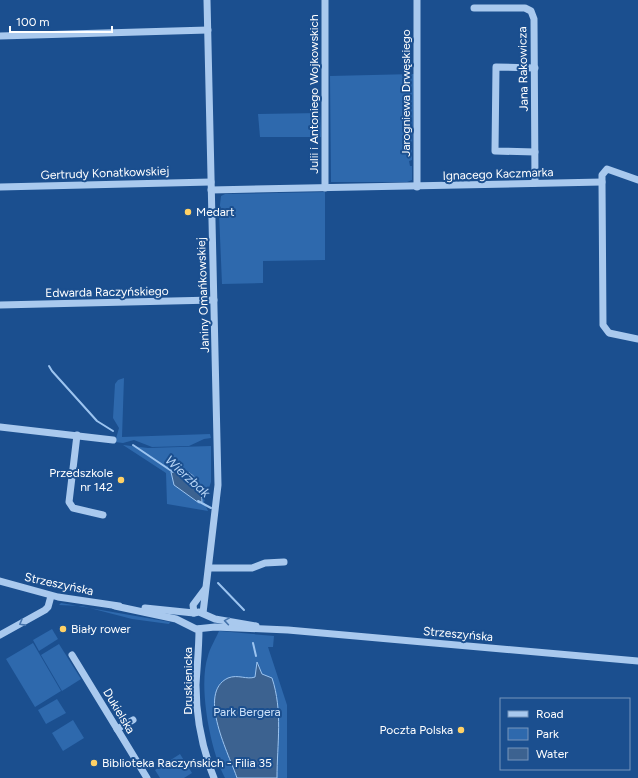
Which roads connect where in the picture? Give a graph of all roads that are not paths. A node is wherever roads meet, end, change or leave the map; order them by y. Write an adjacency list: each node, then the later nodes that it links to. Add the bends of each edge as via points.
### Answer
1 (207, 0): 5 (street, Janiny Omańkowskiej)
2 (325, 0): 15 (street, Julii i Antoniego Wojkowskich)
3 (417, 0): 14 (street, Jarogniewa Drwęskiego)
4 (474, 8): 7 (street, Jana Rakowicza, via 525,8 531,11 534,19)
5 (208, 30): 6 (street); 10 (street, Janiny Omańkowskiej)
6 (0, 36)
7 (534, 68): 8 (street, Jana Rakowicza); 8 (street, via 496,68 495,151)
8 (535, 152): 12 (street, Jana Rakowicza)
9 (638, 180): 11 (street, via 607,169 602,175)
10 (211, 182): 13 (street, Gertrudy Konatkowskiej); 16 (street, Janiny Omańkowskiej)
11 (602, 182): 12 (street, Ignacego Kaczmarka); 19 (street, via 603,325 608,333)
12 (535, 183): 14 (street, Ignacego Kaczmarka)
13 (0, 187)
14 (417, 187): 15 (street, Ignacego Kaczmarka)
15 (324, 188): 16 (street, Ignacego Kaczmarka)
16 (211, 190): 17 (street, Janiny Omańkowskiej)
17 (214, 300): 18 (street, Edwarda Raczyńskiego); 25 (street, Janiny Omańkowskiej, via 218,485)
18 (0, 305)
19 (638, 339)
20 (0, 427): 21 (street)
21 (77, 435): 22 (street); 23 (street, via 69,502 73,508)
22 (114, 440)
23 (103, 516)
24 (284, 562): 25 (street, via 265,563 252,568)
25 (209, 568): 27 (street, Janiny Omańkowskiej)
26 (0, 581): 28 (street, Strzeszyńska)
27 (205, 589): 30 (street, Janiny Omańkowskiej, via 193,605); 31 (street, Janiny Omańkowskiej)
28 (51, 596): 29 (street, Strzeszyńska); 35 (street, one-way to 35, via 45,610)
29 (115, 606): 30 (street, Strzeszyńska); 32 (street, Strzeszyńska, via 172,618)
30 (194, 613): 31 (street); 32 (street, via 190,618)
31 (205, 614): 33 (street, via 207,623); 34 (street, Strzeszyńska, one-way to 31, via 215,619)
32 (191, 625): 33 (street)
33 (201, 629): 34 (street, Strzeszyńska); 41 (street, Druskienicka, via 197,704 204,747)
34 (277, 629): 37 (street, Strzeszyńska)
35 (0, 635)
36 (72, 655): 39 (street, Dukielska)
37 (638, 661)
38 (133, 720): 39 (street)
39 (118, 729): 40 (street, Dukielska)
40 (147, 778)
41 (214, 778)

